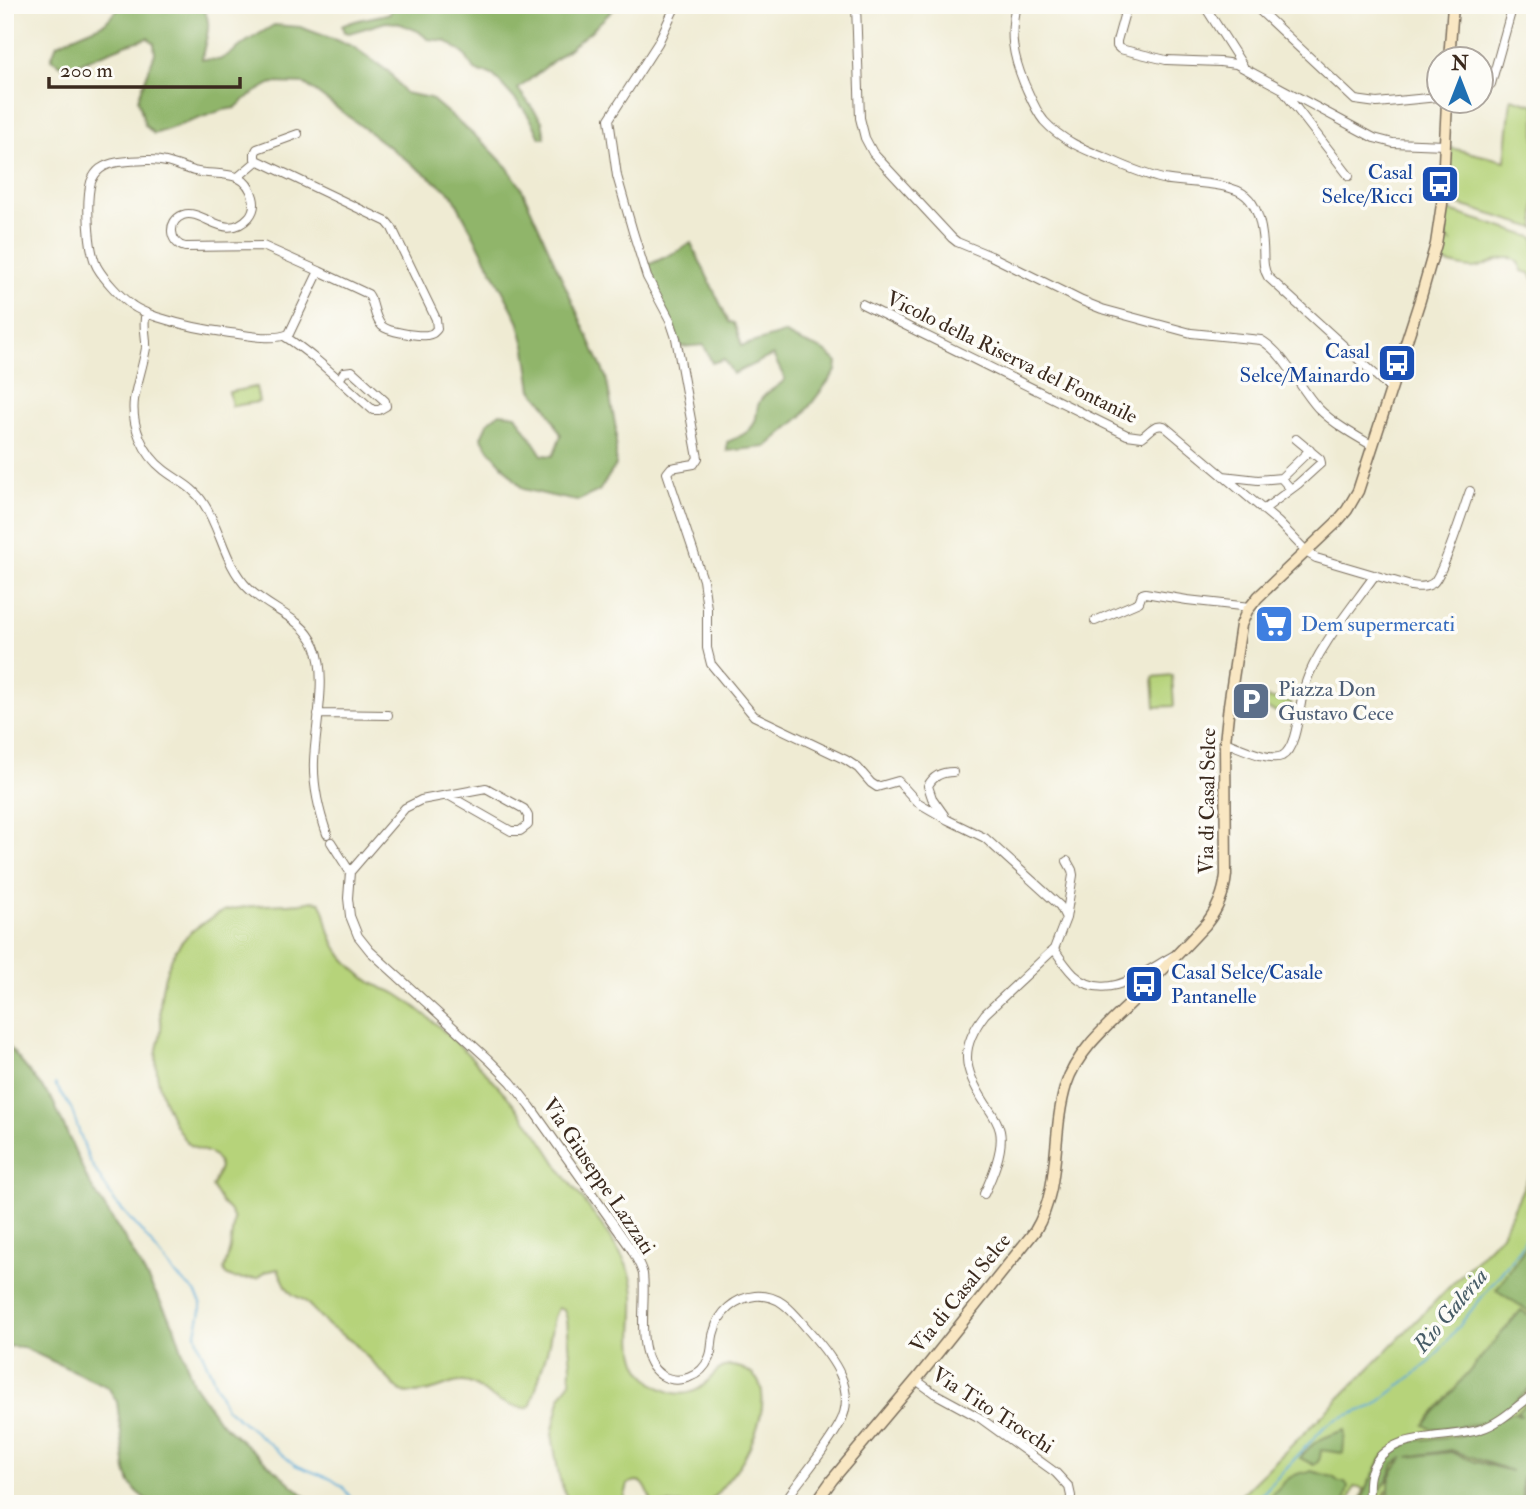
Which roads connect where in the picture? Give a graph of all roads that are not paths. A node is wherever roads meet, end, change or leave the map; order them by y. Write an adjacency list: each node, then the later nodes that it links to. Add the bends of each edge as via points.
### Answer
1 (676, 5): 43 (street, via 658,43 609,120 617,176 633,232 647,276 674,329 681,360 698,460 667,473 703,580 709,661 754,716 852,763 875,786 898,780 916,801)
2 (856, 5): 27 (street, via 864,138 952,239 1102,309 1191,333 1261,340 1321,411)
3 (1016, 5): 25 (street, via 1015,61 1045,122 1075,146 1139,172 1229,187 1245,194 1258,216 1268,277)
4 (1127, 5): 10 (street, via 1119,48 1166,60)
5 (1203, 5): 10 (street)
6 (1254, 5): 13 (street, via 1356,101)
7 (1454, 5): 9 (main road)
8 (1513, 5): 11 (street)
9 (1450, 46)
10 (1244, 68): 12 (street)
11 (1494, 73)
12 (1282, 90): 16 (street, via 1377,139); 18 (street)
13 (1424, 98)
14 (1447, 116): 16 (main road, Via di Casal Selce)
15 (298, 134): 17 (street, via 257,149)
16 (1446, 145): 25 (main road, Via di Casal Selce, via 1436,244)
17 (257, 161): 19 (street); 20 (street, via 387,222 437,329 425,335 385,328 368,294)
18 (1349, 176)
19 (238, 177): 20 (street, via 253,197 254,208 247,218 225,226 183,215 172,227 176,243 185,247 265,246); 22 (street, via 150,159 104,166 95,174 89,211 94,261 122,297)
20 (319, 271): 23 (street, via 290,333)
21 (863, 304): 29 (street, Vicolo della Riserva del Fontanile, via 1125,435 1142,437 1154,426 1164,426)
22 (146, 313): 23 (street, via 191,327); 38 (street, via 146,348 134,399 138,432 155,463 203,501 246,586 295,620 313,641 321,672)
23 (284, 336): 24 (street)
24 (339, 380): 24 (street, via 373,410 386,406 352,371 344,372)
25 (1391, 389): 27 (main road, Via di Casal Selce)
26 (1296, 439): 28 (street)
27 (1373, 446): 34 (main road, Via di Casal Selce, via 1351,506)
28 (1310, 450): 30 (street); 31 (street, via 1321,463)
29 (1223, 475): 30 (street, via 1258,481); 33 (street, Vicolo della Riserva del Fontanile)
30 (1281, 478): 31 (street)
31 (1291, 489): 33 (street)
32 (1470, 491): 35 (street, Vicolo della Riserva del Fontanile, via 1433,582 1417,587)
33 (1263, 510): 34 (street, Vicolo della Riserva del Fontanile)
34 (1307, 551): 35 (street, Vicolo della Riserva del Fontanile, via 1316,558); 36 (main road, Via di Casal Selce)
35 (1375, 575): 40 (street, via 1311,670 1287,752 1269,757)
36 (1250, 607): 37 (street, via 1145,593 1137,603); 40 (main road, Via di Casal Selce, via 1240,631)
37 (1095, 621)
38 (317, 714): 39 (street); 45 (street, via 314,772 318,802 329,838)
39 (388, 715)
40 (1225, 743): 48 (main road, Via di Casal Selce, via 1224,887 1213,914)
41 (953, 772): 43 (street, via 939,774 928,786)
42 (448, 795): 42 (street, via 511,831 528,825 524,809 488,788); 45 (street, via 405,808)
43 (948, 820): 46 (street, via 985,838 1056,901)
44 (1067, 861): 46 (street, via 1073,879)
45 (350, 872): 52 (street, Via Giuseppe Lazzati, via 349,911 364,944 511,1082 632,1250 643,1274 644,1346 655,1370 676,1379 698,1373 709,1359 715,1328 726,1309 757,1296 785,1304 832,1359 844,1384 845,1413)
46 (1066, 918): 47 (street)
47 (1054, 949): 48 (street, via 1075,976 1101,987 1122,983); 49 (street, via 985,1014 968,1048 970,1078 1001,1133)
48 (1178, 953): 50 (main road, Via di Casal Selce, via 1075,1066 1064,1094 1043,1216)
49 (984, 1194)
50 (916, 1380): 55 (main road, Via di Casal Selce); 56 (street, Via Tito Trocchi, via 980,1418 1060,1476 1069,1487)
51 (1535, 1393): 57 (street, via 1485,1428 1408,1440 1391,1448 1371,1470)
52 (790, 1494): 53 (street); 54 (street)
53 (786, 1504)
54 (795, 1504)
55 (815, 1504)
56 (1070, 1504)
57 (1368, 1504)

